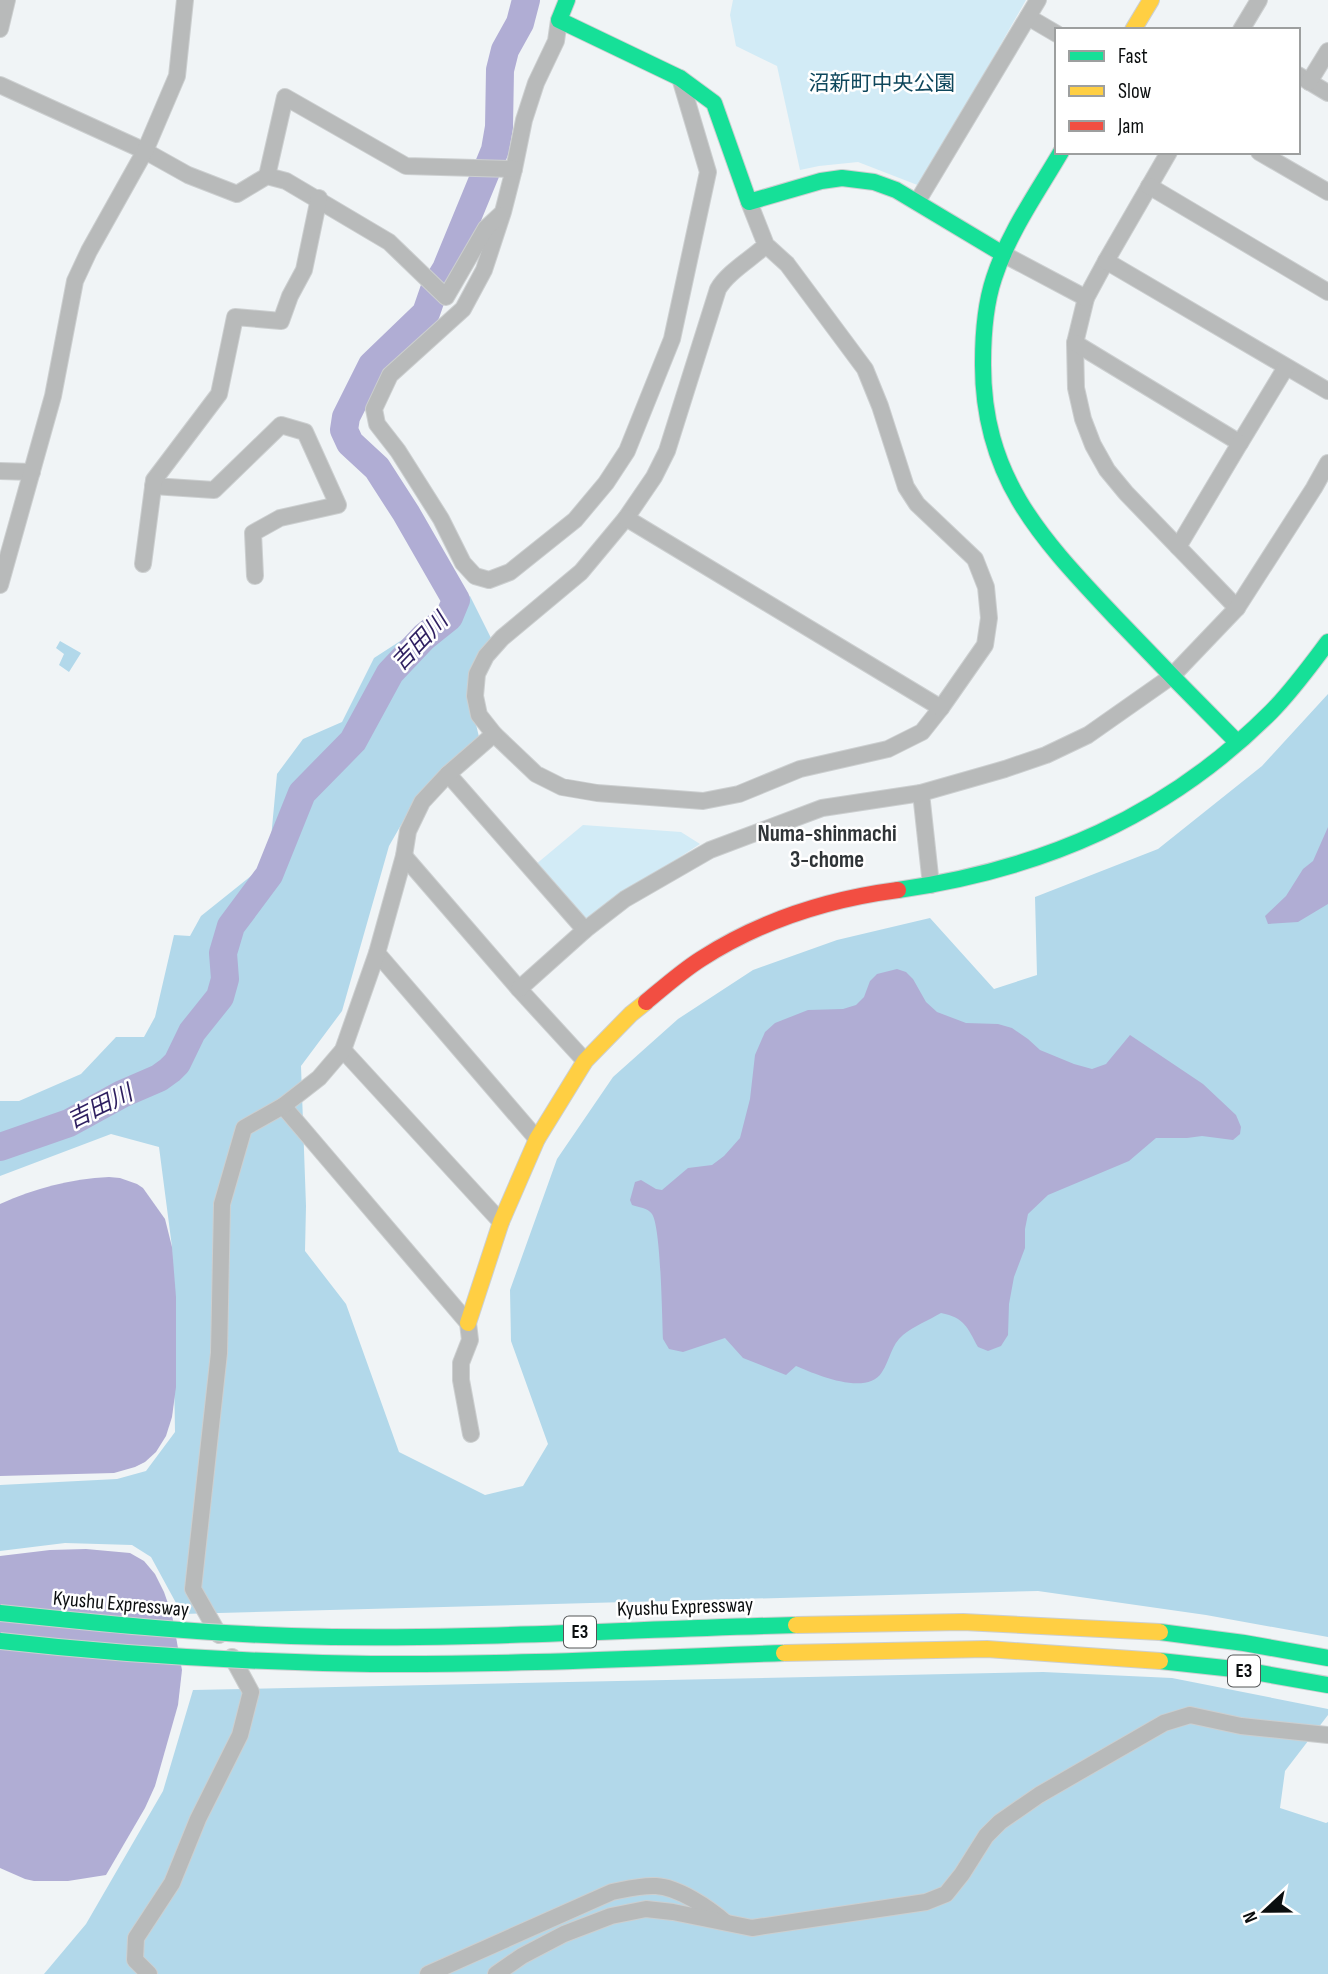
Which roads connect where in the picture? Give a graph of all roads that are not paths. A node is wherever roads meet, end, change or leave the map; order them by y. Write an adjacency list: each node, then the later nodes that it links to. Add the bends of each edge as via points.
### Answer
1 (7, 0): 11 (street)
2 (185, 0): 18 (street, via 177,76)
3 (567, 0): 8 (main road)
4 (1038, 0): 7 (street)
5 (1151, 0): 9 (main road)
6 (1259, 0): 10 (street)
7 (1028, 17): 12 (street); 28 (street)
8 (559, 20): 14 (main road); 22 (street, via 556,41 524,120)
9 (1134, 28)
10 (1242, 28)
11 (0, 29)
12 (1055, 33)
13 (1328, 51): 15 (street)
14 (680, 78): 27 (main road, via 714,103); 29 (street, via 708,172 672,339 627,451 606,483 575,520 510,572 489,579 475,576 463,563 442,519 377,424 374,409 390,375 463,309 484,270)
15 (1304, 78): 17 (street)
16 (0, 85): 18 (street)
17 (1328, 93)
18 (145, 151): 23 (street, via 188,175 237,194); 41 (street, via 75,281 53,396)
19 (1060, 154): 31 (main road)
20 (1168, 154): 24 (street)
21 (1262, 154): 25 (street)
22 (514, 169): 23 (street, via 406,166 285,97); 29 (street)
23 (267, 176): 26 (street)
24 (1149, 187): 32 (street); 33 (street)
25 (1328, 192)
26 (319, 198): 29 (street, via 389,242 446,297 486,228); 42 (street, via 304,270 281,321 235,317 219,394)
27 (749, 202): 28 (main road, via 842,178 874,182); 30 (street)
28 (917, 202): 31 (main road)
29 (503, 212)
30 (766, 245): 43 (street, via 724,278 718,289 667,451); 51 (street, via 787,264 865,369 906,487 917,505 975,559 986,587 989,618 985,645)
31 (1003, 254): 34 (street); 50 (main road, via 982,351 985,399 997,453 1034,526)
32 (1106, 261): 34 (street); 36 (street)
33 (1328, 292)
34 (1086, 299): 35 (street)
35 (1075, 343): 38 (street); 44 (street, via 1076,388 1093,444 1107,470)
36 (1286, 367): 37 (street); 38 (street)
37 (1328, 391)
38 (1240, 443): 44 (street)
39 (1328, 463): 48 (street)
40 (0, 471): 41 (street)
41 (32, 472): 47 (street)
42 (153, 486): 45 (street); 46 (street, via 214,490 281,425 305,432 338,505 280,518 253,533)
43 (626, 518): 51 (street); 52 (street, via 581,572 486,656 477,674 475,696 479,715)
44 (1178, 547): 48 (street)
45 (144, 564)
46 (255, 576)
47 (0, 584)
48 (1237, 608): 50 (street)
49 (1328, 642): 53 (main road, via 1271,712)
50 (1172, 677): 53 (main road); 55 (street, via 1088,735 1045,755)
51 (941, 708): 52 (street, via 922,732 888,749 800,769 739,794 703,801 562,787 537,774)
52 (494, 734): 54 (street)
53 (1237, 742): 57 (main road, via 1192,780 1101,833 1031,861)
54 (448, 774): 56 (street, via 422,802 408,831); 58 (street)
55 (921, 793): 57 (street); 58 (street, via 822,808 710,850 625,899)
56 (404, 856): 59 (street); 60 (street)
57 (932, 885): 62 (main road, via 838,901 737,939 671,980)
58 (585, 930): 60 (street)
59 (377, 953): 61 (street); 64 (street)
60 (519, 989): 62 (street)
61 (343, 1049): 63 (street, via 319,1078); 65 (street)
62 (585, 1061): 64 (main road)
63 (283, 1106): 66 (street); 74 (street, via 244,1129 222,1203 219,1353 193,1589 251,1692 240,1735 172,1882 136,1938 135,1960)
64 (537, 1139): 65 (main road)
65 (501, 1222): 66 (main road)
66 (468, 1323): 67 (street, via 470,1340 461,1363 461,1380)
67 (471, 1434)
68 (0, 1613): 70 (main road, Kyushu Expressway / E3, bridge, via 167,1630 293,1636 491,1636 963,1622 1160,1632)
69 (0, 1640): 71 (main road, E3, bridge, via 294,1664 1040,1651 1243,1670)
70 (1328, 1658)
71 (1328, 1685)
72 (1328, 1735): 73 (street, via 1241,1726 1190,1715 1164,1723 1000,1822 946,1894 926,1902 752,1928)
73 (727, 1924): 75 (street, via 709,1908 677,1892 644,1886 612,1892); 76 (street, via 646,1909 611,1916 564,1934)
74 (149, 1974)
75 (428, 1974)
76 (496, 1974)

